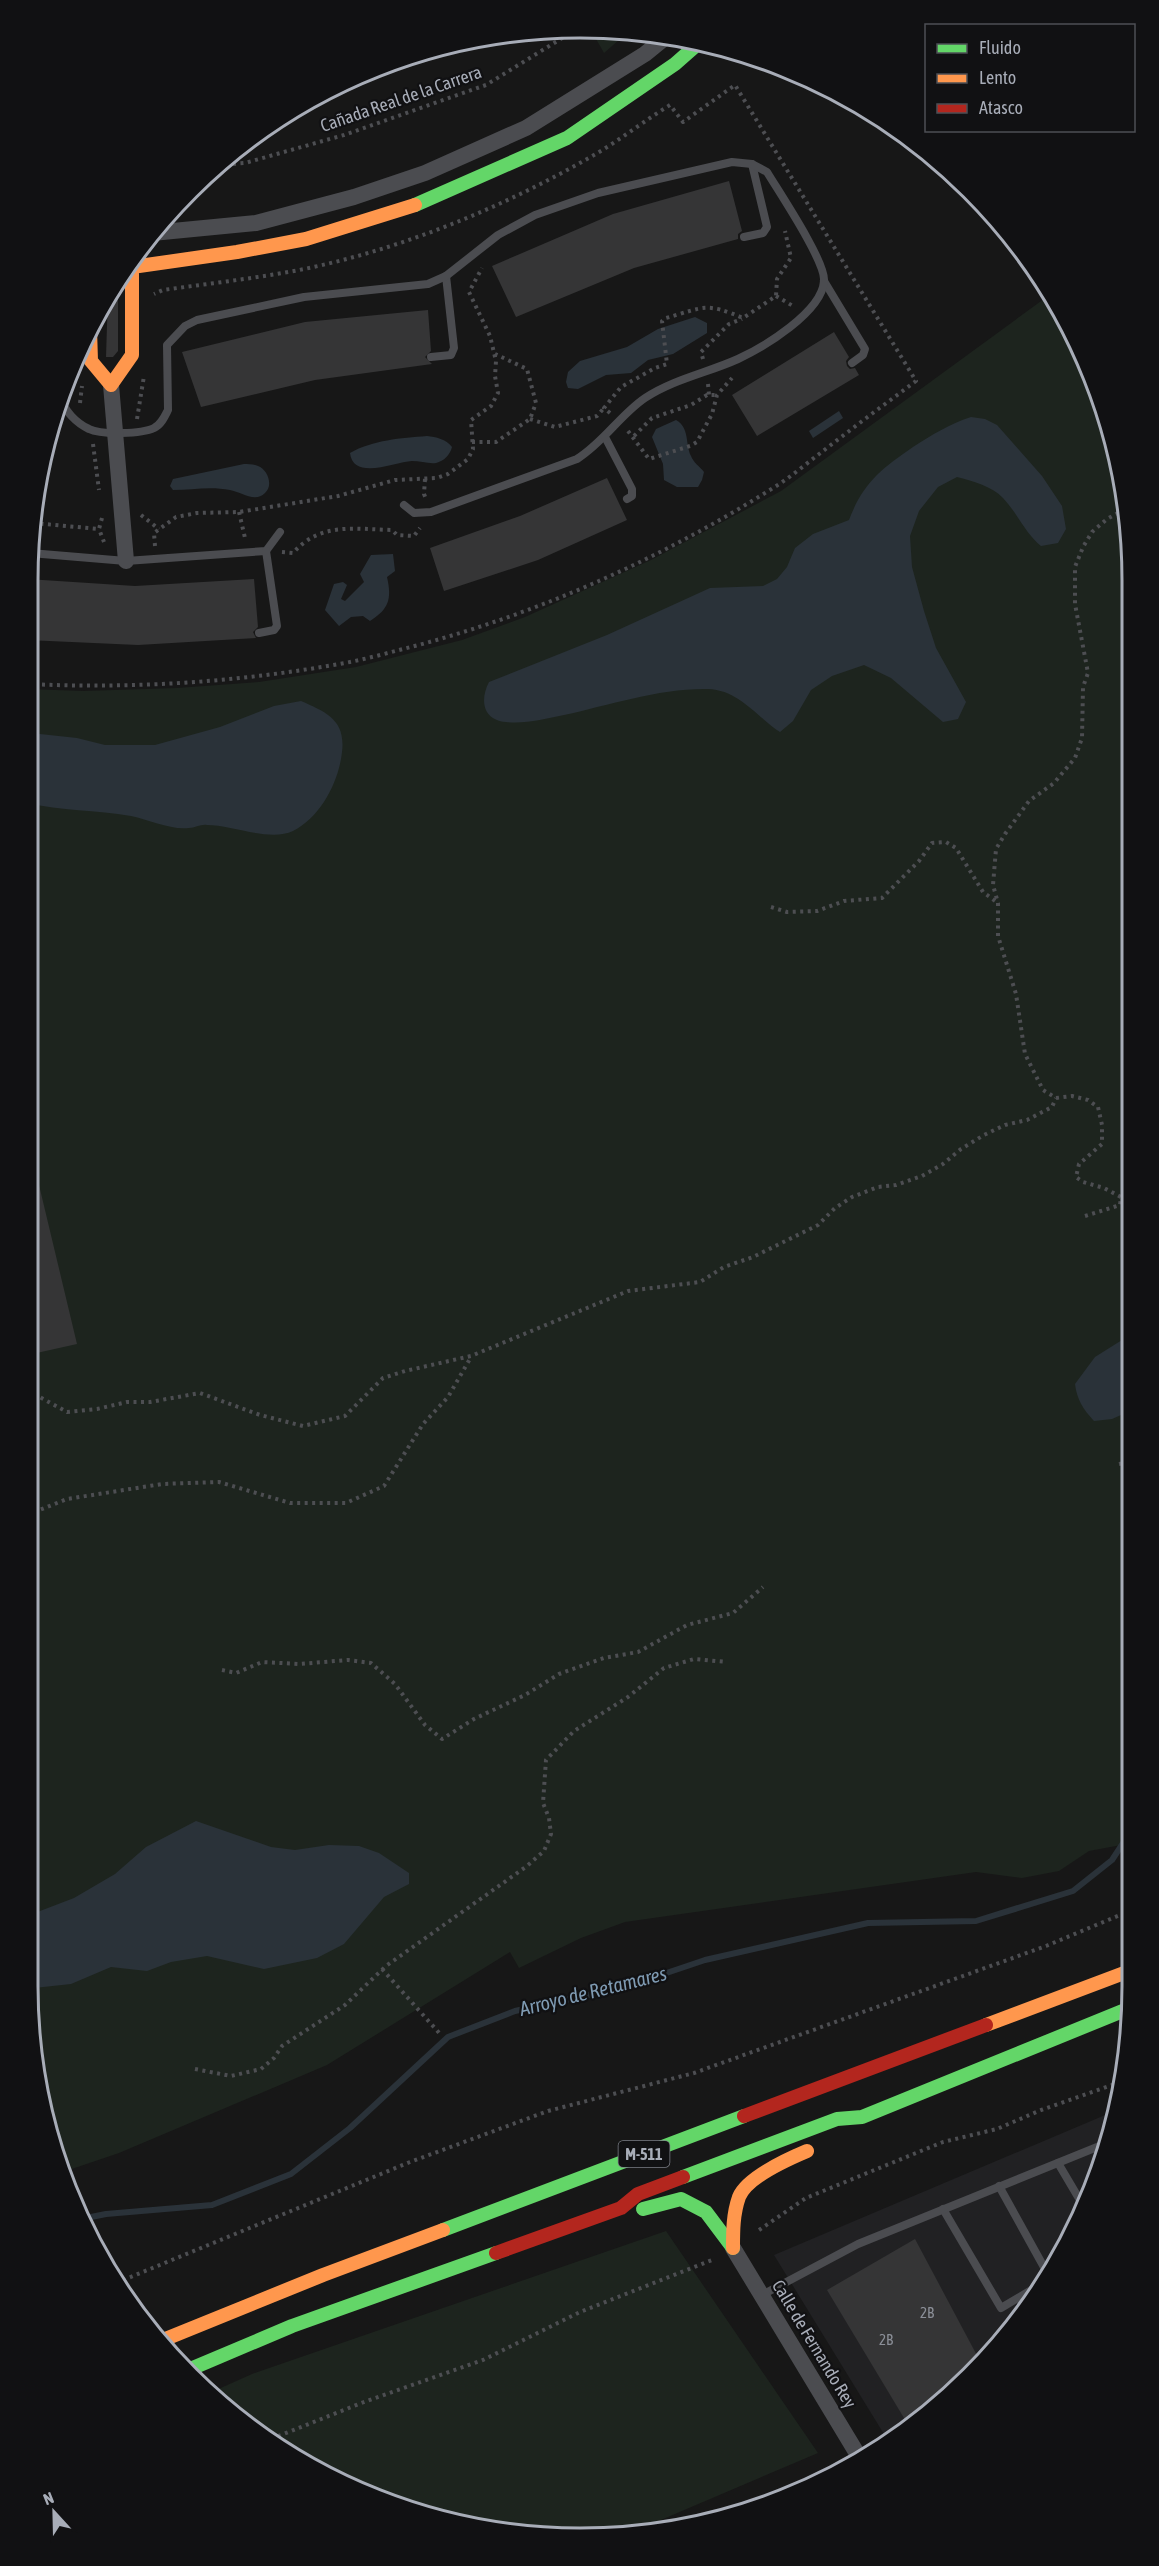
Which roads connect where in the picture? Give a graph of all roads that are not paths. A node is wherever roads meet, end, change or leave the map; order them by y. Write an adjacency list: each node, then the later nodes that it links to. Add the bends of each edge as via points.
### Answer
1 (658, 43): 4 (street, via 526,128 425,173 354,197 256,222)
2 (691, 49): 6 (main road, via 567,138 426,201 306,238)
3 (752, 164): 5 (lane, via 767,227); 8 (lane, via 732,162 598,193 535,215 479,247); 9 (lane, via 767,172 820,264)
4 (164, 233)
5 (744, 237)
6 (143, 259)
7 (134, 272): 13 (main road, via 132,355)
8 (446, 276): 11 (lane, via 454,348 451,355); 16 (lane, via 428,284 304,297 197,320 185,326 167,345 168,410 164,419 154,428)
9 (824, 281): 12 (lane, via 865,349); 17 (lane, via 810,310 783,332 729,363 663,387 643,399)
10 (91, 346): 13 (main road, via 91,361)
11 (431, 357)
12 (852, 363)
13 (111, 385): 16 (street)
14 (65, 407): 15 (lane)
15 (67, 410): 16 (lane, via 86,428)
16 (114, 432): 23 (street)
17 (605, 437): 18 (lane, via 632,489 632,496); 19 (lane, via 577,459 430,512 419,514)
18 (627, 499)
19 (404, 505)
20 (280, 532): 21 (lane)
21 (266, 551): 23 (lane); 24 (lane, via 277,626)
22 (39, 554): 23 (lane)
23 (118, 561)
24 (259, 633)
25 (1122, 1974): 40 (main road, M-511, via 323,2275)
26 (1121, 2012): 27 (main road, M-511)
27 (862, 2117): 28 (main road, M-511); 34 (main road, M-511, via 837,2119 660,2185 638,2194)
28 (851, 2130)
29 (823, 2145): 36 (main road, via 770,2167 740,2195)
30 (1097, 2147): 31 (lane)
31 (1058, 2163): 32 (lane); 33 (lane)
32 (999, 2186): 35 (lane); 37 (lane)
33 (1078, 2198)
34 (621, 2208): 36 (main road, M-511, via 643,2209 681,2199 706,2212); 41 (main road, M-511, via 292,2326)
35 (943, 2209): 38 (lane, via 1001,2308); 39 (lane, via 858,2244)
36 (732, 2248): 39 (street, Calle de Fernando Rey)
37 (1044, 2266)
38 (1026, 2293)
39 (762, 2295): 42 (street, Calle de Fernando Rey)
40 (167, 2338)
41 (194, 2368)
42 (856, 2452)

